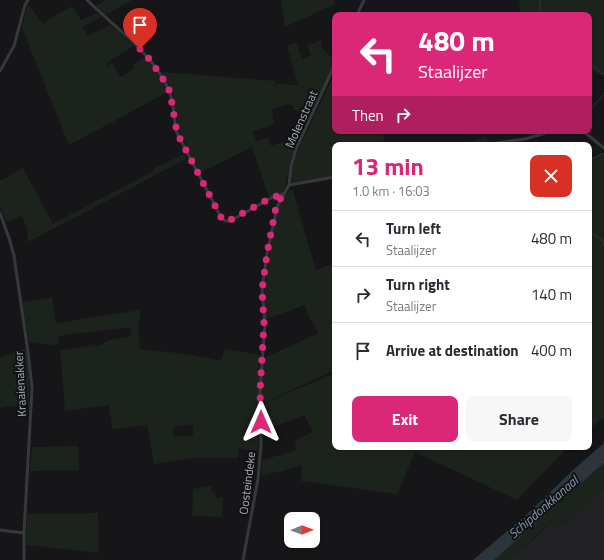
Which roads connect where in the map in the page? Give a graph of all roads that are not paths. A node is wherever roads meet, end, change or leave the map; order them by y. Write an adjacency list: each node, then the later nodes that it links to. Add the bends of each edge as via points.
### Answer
1 (28, 0): 5 (street, via 14,46)
2 (87, 0): 13 (street, via 140,49 165,82 170,92 177,133 222,219 230,220)
3 (364, 0): 4 (street)
4 (358, 12)
5 (0, 71)
6 (332, 71): 12 (street, Molenstraat, via 296,150 290,166)
7 (542, 134): 9 (street)
8 (587, 134): 10 (street)
9 (503, 142)
10 (604, 148)
11 (332, 177): 12 (street)
12 (289, 184): 13 (street, Oosteindeke)
13 (283, 194): 18 (street, Oosteindeke, via 276,207 262,290 264,323 259,466)
14 (0, 213): 16 (street, Kraaienakker, via 14,256 31,371)
15 (0, 530): 16 (street)
16 (24, 533): 17 (street, Kraaienakker)
17 (24, 560)
18 (243, 560)

